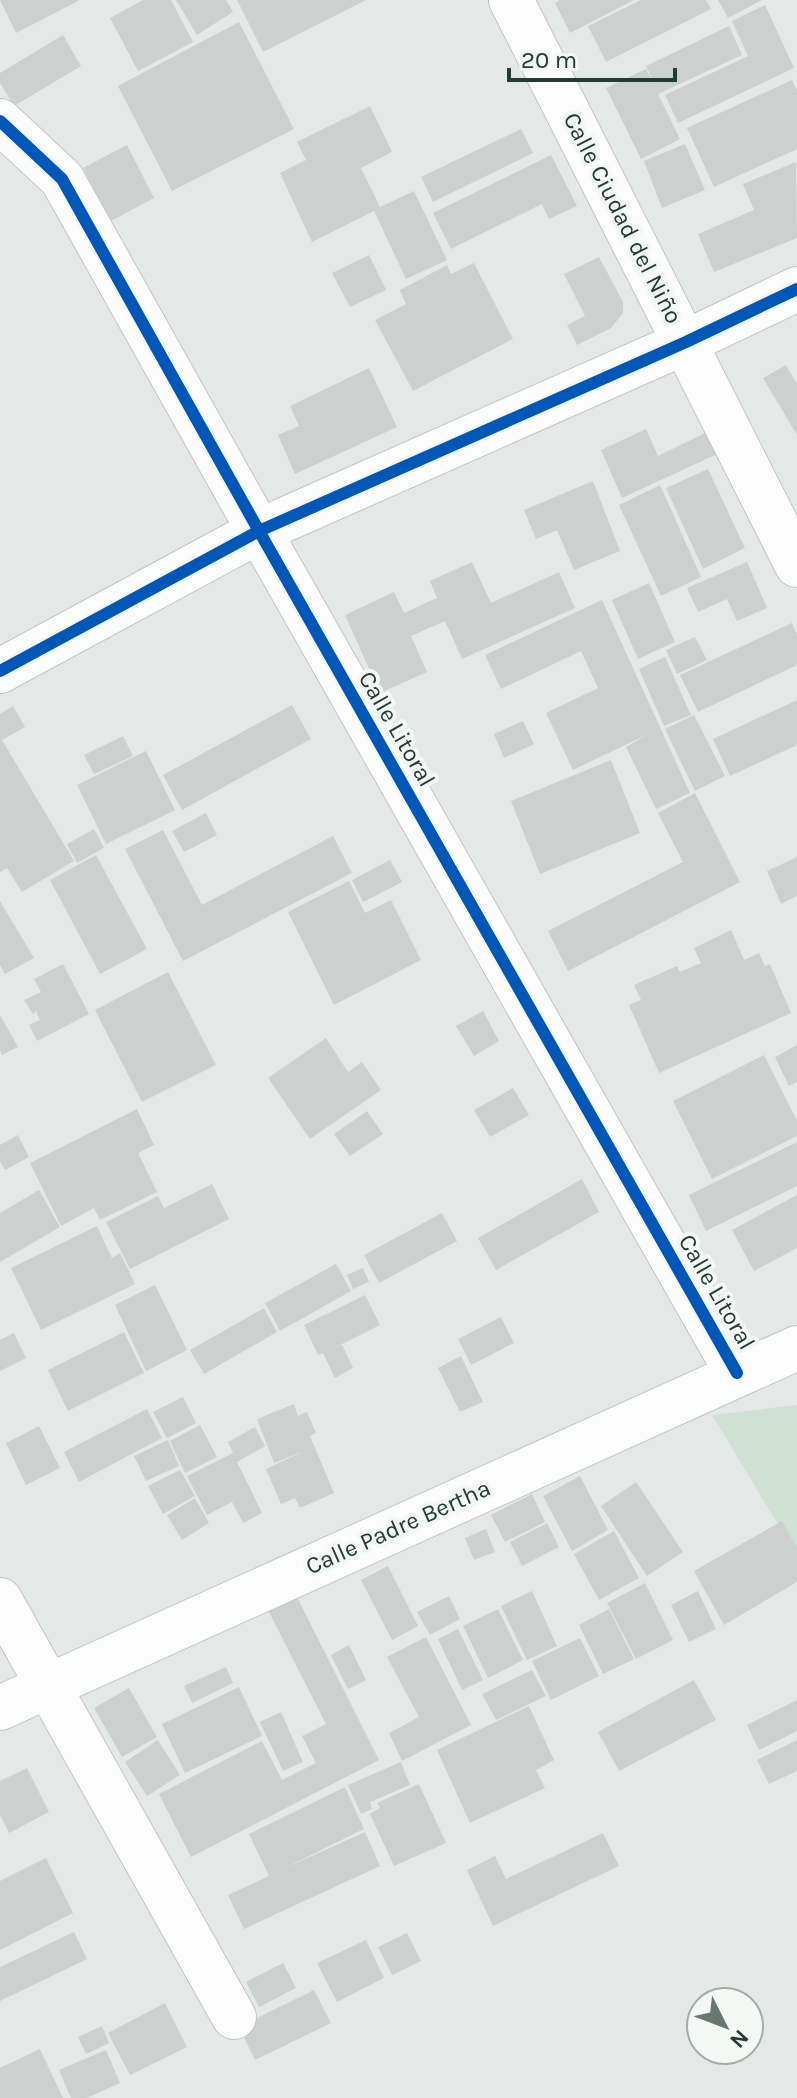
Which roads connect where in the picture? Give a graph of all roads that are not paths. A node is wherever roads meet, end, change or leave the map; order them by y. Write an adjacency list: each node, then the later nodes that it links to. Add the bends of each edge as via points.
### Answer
1 (511, 0): 4 (street, Calle Ciudad del Niño)
2 (0, 121): 5 (street, Calle Litoral, via 62,179)
3 (797, 289): 4 (street)
4 (686, 342): 5 (street); 6 (street, Calle Ciudad del Niño)
5 (259, 531): 7 (street); 9 (street, Calle Litoral)
6 (797, 565)
7 (0, 671)
8 (797, 1348): 9 (street, Calle Padre Bertha)
9 (737, 1373): 11 (street, Calle Padre Bertha)
10 (0, 1600): 11 (street)
11 (48, 1686): 12 (street, Calle Padre Bertha); 13 (street)
12 (0, 1708)
13 (234, 2017)

